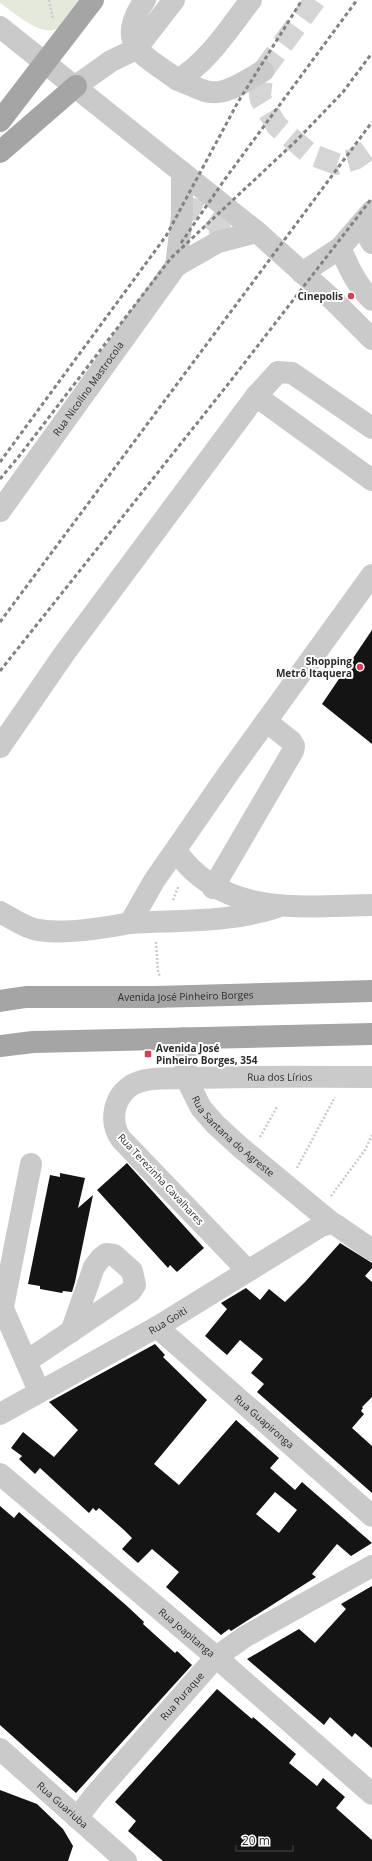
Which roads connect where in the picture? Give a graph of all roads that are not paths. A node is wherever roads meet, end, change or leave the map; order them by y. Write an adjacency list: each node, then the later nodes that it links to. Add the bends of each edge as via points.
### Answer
1 (93, 0): 7 (main road)
2 (145, 0): 6 (street, via 134,17 130,32)
3 (174, 0): 6 (street)
4 (251, 0): 9 (street, via 209,53 196,67)
5 (0, 27): 7 (street)
6 (136, 49): 9 (street); 10 (street, via 111,61)
7 (46, 62): 10 (street); 11 (main road)
8 (263, 71): 9 (street, via 236,86 219,91 206,91)
9 (178, 80)
10 (76, 86): 12 (main road); 13 (street)
11 (0, 122)
12 (0, 152)
13 (182, 172): 15 (street); 18 (street, Rua Nicolino Mastrocola, via 182,216)
14 (366, 217): 16 (street); 17 (street)
15 (257, 232): 18 (street, Rua Nicolino Mastrocola, via 218,242); 19 (street)
16 (372, 243)
17 (340, 248): 19 (street); 20 (street, via 352,275 362,291)
18 (176, 266): 25 (street, Rua Nicolino Mastrocola)
19 (302, 273): 21 (street)
20 (372, 300)
21 (372, 339)
22 (256, 396): 23 (street, via 278,372 292,373); 24 (street); 28 (street, via 64,654)
23 (372, 428)
24 (372, 480)
25 (0, 511)
26 (372, 575): 27 (street)
27 (266, 721): 29 (street); 30 (street, via 291,741 293,751)
28 (0, 747)
29 (176, 851): 30 (street, via 184,863); 34 (street, via 154,881)
30 (213, 888): 32 (street)
31 (372, 905): 32 (street)
32 (279, 906): 34 (street, via 256,914 235,917)
33 (0, 912): 34 (street, via 29,927 55,931 106,928)
34 (130, 923)
35 (372, 992): 37 (main road, Avenida José Pinheiro Borges)
36 (0, 994): 37 (street)
37 (26, 997): 38 (main road, Avenida José Pinheiro Borges)
38 (0, 1001)
39 (372, 1034): 40 (main road)
40 (184, 1038): 41 (main road, via 33,1042); 43 (street, Rua Santana do Agreste)
41 (0, 1046)
42 (372, 1077): 43 (street, Rua dos Lírios)
43 (186, 1078): 45 (street, Rua Santana do Agreste, via 201,1108 215,1124); 47 (street, Rua Terezinha Cavalhares, via 150,1080 132,1085 120,1097 114,1109 116,1131)
44 (31, 1164): 48 (street)
45 (325, 1218): 46 (street); 47 (street, Rua Goiti, via 312,1230)
46 (372, 1250)
47 (247, 1270): 49 (street, Rua Goiti)
48 (2, 1304): 51 (street)
49 (157, 1327): 53 (street, Rua Goiti); 56 (street, Rua Guapironga)
50 (71, 1332): 52 (street)
51 (6, 1333): 52 (street)
52 (27, 1360): 53 (street)
53 (39, 1391): 54 (street, Rua Goiti)
54 (0, 1414)
55 (0, 1474): 58 (street, Rua Joapitanga)
56 (372, 1516)
57 (372, 1566): 58 (street, Rua Puraque, via 246,1636)
58 (216, 1657): 60 (street, Rua Joapitanga); 61 (street, Rua Puraque, via 94,1796)
59 (0, 1749): 61 (street, Rua Guariuba)
60 (372, 1794)
61 (82, 1822): 62 (street); 63 (street, Rua Guariuba)
62 (103, 1861)
63 (126, 1861)

